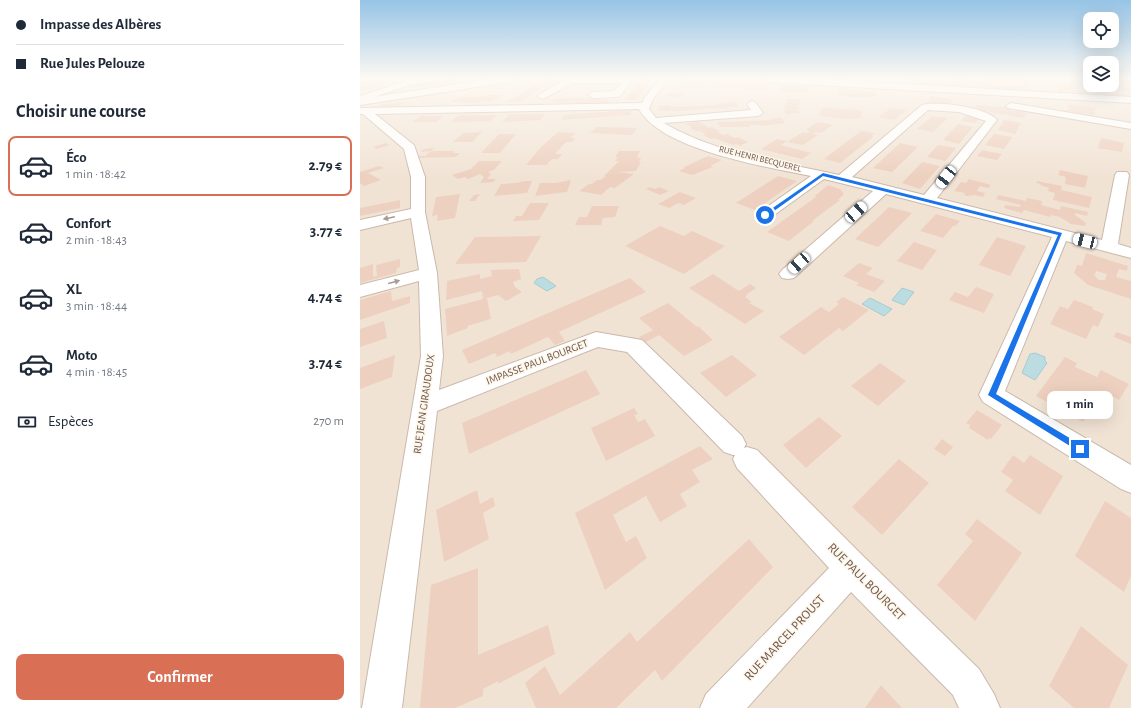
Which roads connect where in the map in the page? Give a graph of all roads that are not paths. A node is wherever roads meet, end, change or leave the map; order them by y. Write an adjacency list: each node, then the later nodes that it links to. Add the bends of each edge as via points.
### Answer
1 (371, 112): 14 (street, RUE JEAN GIRAUDOUX, via 410,148 418,177)
2 (645, 112): 7 (street)
3 (757, 112): 7 (street)
4 (919, 112): 11 (street)
5 (972, 112): 13 (street, via 992,120)
6 (1044, 112): 8 (street)
7 (653, 121): 9 (street, RUE HENRI BECQUEREL, via 696,142 730,153)
8 (1131, 126)
9 (823, 174): 11 (street, RUE HENRI BECQUEREL); 15 (street)
10 (1122, 176): 18 (street)
11 (842, 179): 12 (street, RUE HENRI BECQUEREL)
12 (883, 189): 13 (street, RUE HENRI BECQUEREL); 21 (street)
13 (928, 200): 17 (street, RUE HENRI BECQUEREL)
14 (418, 212): 16 (street, one-way to 16); 20 (street, RUE JEAN GIRAUDOUX)
15 (765, 215)
16 (360, 225)
17 (1061, 234): 18 (street, RUE HENRI BECQUEREL); 25 (street, via 992,395)
18 (1109, 247): 19 (street, RUE HENRI BECQUEREL)
19 (1131, 253)
20 (428, 273): 22 (street, one-way to 20); 23 (street, RUE JEAN GIRAUDOUX, via 432,356)
21 (788, 274)
22 (360, 291)
23 (424, 406): 24 (street, IMPASSE PAUL BOURGET, via 596,339 634,345); 27 (street, RUE JEAN GIRAUDOUX)
24 (740, 452): 26 (street, RUE PAUL BOURGET)
25 (1131, 480)
26 (851, 568): 28 (street, RUE MARCEL PROUST); 29 (street, RUE PAUL BOURGET, via 966,682)
27 (382, 708)
28 (720, 708)
29 (980, 708)

